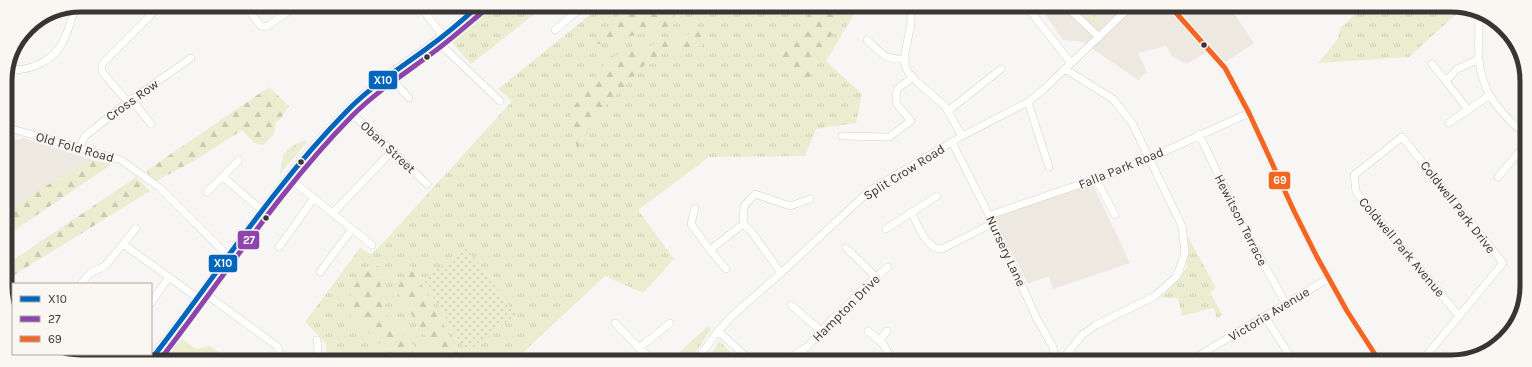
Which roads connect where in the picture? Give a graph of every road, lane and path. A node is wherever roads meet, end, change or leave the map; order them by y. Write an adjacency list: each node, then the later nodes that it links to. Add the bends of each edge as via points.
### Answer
1 (75, 12): 25 (street, via 64,40 48,60 36,66)
2 (154, 12): 31 (street, via 102,64 102,72)
3 (288, 12): 12 (street, via 266,27 261,26)
4 (423, 12): 16 (street)
5 (472, 12): 16 (main road)
6 (576, 12): 14 (street)
7 (911, 12): 19 (street)
8 (1031, 12): 21 (street)
9 (1072, 12): 15 (street)
10 (1125, 12): 15 (street, Split Crow Road)
11 (1176, 12): 37 (street, via 1225,68)
12 (252, 15)
13 (1479, 18): 20 (street)
14 (554, 30)
15 (1099, 37): 21 (street, Split Crow Road)
16 (440, 39): 26 (main road); 32 (street)
17 (867, 40): 19 (street, via 887,58)
18 (191, 58): 31 (street, Cross Row)
19 (905, 59): 27 (street)
20 (1479, 59): 28 (street, via 1457,69); 29 (street)
21 (1071, 62): 24 (street, Split Crow Road)
22 (1432, 64): 28 (street)
23 (1001, 69): 36 (street)
24 (1065, 69): 33 (street, Split Crow Road); 49 (street, via 1113,99 1132,123)
25 (13, 70)
26 (388, 76): 30 (street); 34 (main road)
27 (912, 78): 36 (street); 43 (street, via 897,89 896,96 896,103 911,121 889,137)
28 (1446, 81): 35 (street)
29 (1490, 95): 35 (street); 41 (street, via 1507,118)
30 (409, 98)
31 (129, 100): 38 (street); 46 (street, Cross Row, via 85,136)
32 (500, 101)
33 (1028, 102): 44 (street, Split Crow Road); 51 (street)
34 (348, 110): 47 (street, Oban Street); 55 (main road)
35 (1468, 110): 39 (street)
36 (948, 111): 44 (street)
37 (1249, 112): 42 (street, Falla Park Road); 85 (street, via 1294,212)
38 (151, 124)
39 (1449, 124)
40 (12, 129): 46 (street, Old Fold Road)
41 (1520, 129)
42 (1199, 134): 49 (street, Falla Park Road); 89 (street, Hewitson Terrace, via 1242,226)
43 (842, 136)
44 (962, 136): 45 (street, Split Crow Road)
45 (952, 142): 66 (street, Nursery Lane); 82 (street, Split Crow Road, via 869,191)
46 (79, 147): 78 (street, Old Fold Road, via 121,160 160,188)
47 (392, 151): 57 (street, Oban Street); 65 (street)
48 (1520, 152): 54 (street)
49 (1150, 158): 56 (street, Falla Park Road); 111 (street, via 1182,226 1184,253 1177,276 1155,296 1096,324 1082,335)
50 (239, 160): 53 (street)
51 (1049, 167)
52 (1354, 175): 91 (street, Coldwell Park Avenue, via 1356,192); 91 (street, Coldwell Park Drive, via 1402,137 1503,263)
53 (223, 177): 58 (street); 63 (street)
54 (1498, 177)
55 (289, 178): 60 (street); 63 (main road)
56 (1096, 179): 66 (street, Falla Park Road); 67 (street)
57 (427, 184)
58 (207, 192)
59 (937, 196): 64 (street)
60 (314, 198): 65 (street); 75 (street)
61 (810, 199): 69 (street, via 790,206 755,194 744,206)
62 (695, 208): 77 (street, via 691,224)
63 (263, 211): 78 (main road)
64 (911, 212): 68 (street, via 929,244 938,249); 72 (street)
65 (333, 213): 71 (street)
66 (990, 215): 68 (street, Nursery Lane)
67 (1115, 215)
68 (993, 223): 110 (street, Nursery Lane)
69 (743, 224): 77 (street); 82 (street, via 752,232)
70 (136, 228): 73 (street)
71 (352, 229): 74 (street); 81 (street)
72 (886, 229)
73 (123, 244): 83 (street); 86 (street, via 105,266 90,273)
74 (372, 245)
75 (279, 247)
76 (846, 248): 84 (street)
77 (710, 250): 80 (street)
78 (229, 257): 87 (main road)
79 (888, 267): 84 (street, Hampton Drive)
80 (726, 269)
81 (320, 272)
82 (781, 273): 95 (street, Split Crow Road)
83 (169, 277): 87 (street); 88 (street)
84 (876, 277): 96 (street, Hampton Drive)
85 (1329, 278): 89 (street, Victoria Avenue); 114 (street)
86 (83, 283)
87 (200, 295): 102 (main road); 103 (street, via 278,347)
88 (152, 302)
89 (1286, 304): 92 (street, Victoria Avenue)
90 (791, 305): 96 (street)
91 (1458, 316): 115 (street, Coldwell Park Drive)
92 (1265, 317): 112 (street, Victoria Avenue); 113 (street)
93 (615, 323): 101 (street)
94 (670, 323): 101 (street)
95 (718, 331): 106 (street, Split Crow Road); 107 (street)
96 (821, 331): 108 (street, Hampton Drive, via 808,346)
97 (868, 331): 100 (street)
98 (888, 331): 100 (street)
99 (317, 340): 104 (street)
100 (879, 340): 109 (street)
101 (639, 348): 105 (street)
102 (155, 355)
103 (280, 355)
104 (318, 355)
105 (647, 355)
106 (700, 355)
107 (744, 355)
108 (794, 355)
109 (889, 355)
110 (1054, 355)
111 (1066, 355)
112 (1200, 355)
113 (1289, 355)
114 (1376, 355)
115 (1427, 355)

